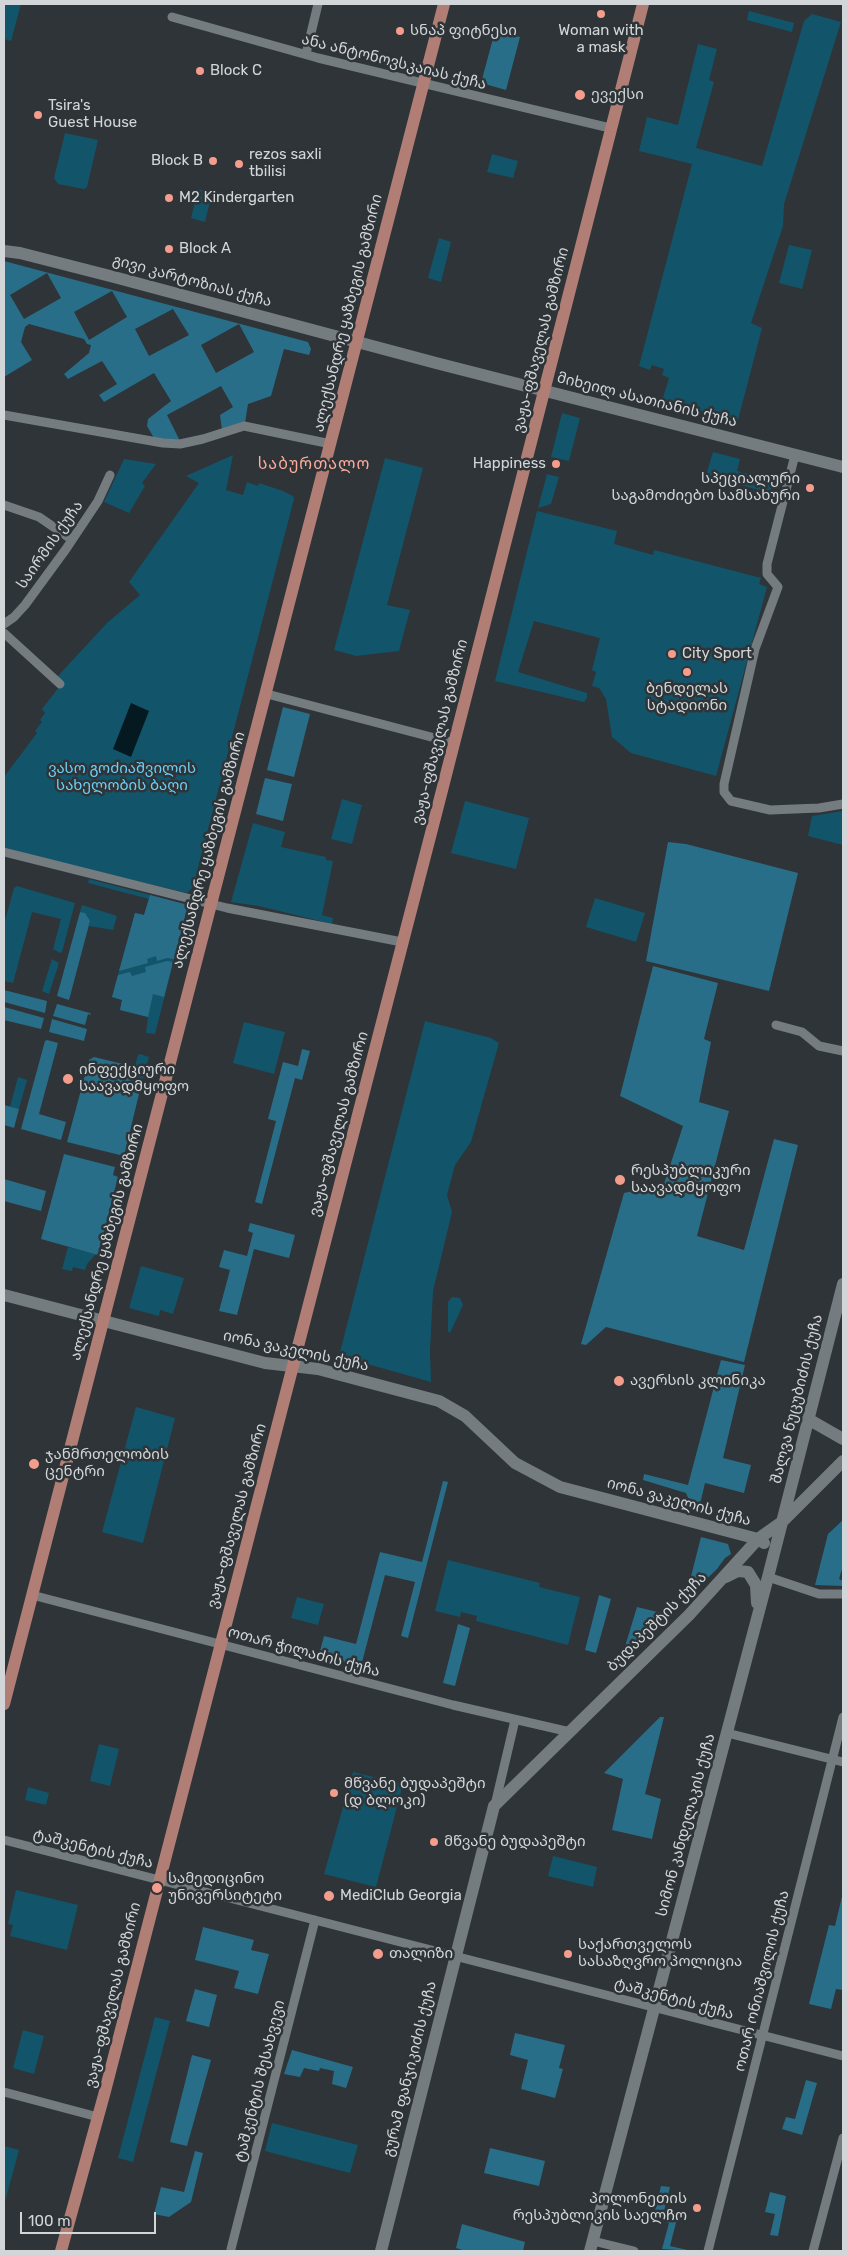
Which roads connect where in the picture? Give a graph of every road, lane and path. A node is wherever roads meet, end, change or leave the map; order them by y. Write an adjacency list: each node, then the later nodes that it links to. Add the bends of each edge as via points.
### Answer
1 (318, 4): 5 (street)
2 (444, 4): 6 (main road, ალექსანდრე ყაზბეგის გამზირი)
3 (643, 4): 7 (main road, ვაჟა-ფშაველას გამზირი)
4 (172, 17): 5 (street, ანა ანტონოვსკაიას ქუჩა)
5 (306, 54): 6 (street, ანა ანტონოვსკაიას ქუჩა)
6 (424, 83): 7 (street, ანა ანტონოვსკაიას ქუჩა); 11 (main road, ალექსანდრე ყაზბეგის გამზირი)
7 (610, 128): 12 (main road, ვაჟა-ფშაველას გამზირი)
8 (4, 246): 10 (main road, გივი კარტოზიას ქუჩა)
9 (4, 251): 10 (main road, გივი კარტოზიას ქუჩა)
10 (20, 253): 11 (main road, გივი კარტოზიას ქუჩა)
11 (356, 342): 12 (main road, მიხეილ ასათიანის ქუჩა); 14 (main road, ალექსანდრე ყაზბეგის გამზირი)
12 (545, 391): 15 (main road, მიხეილ ასათიანის ქუჩა); 24 (main road, ვაჟა-ფშაველას გამზირი)
13 (4, 415): 14 (street, via 163,443 180,444 204,439 244,426)
14 (331, 444): 23 (main road, ალექსანდრე ყაზბეგის გამზირი)
15 (796, 455): 16 (main road, მიხეილ ასათიანის ქუჩა); 25 (street, via 768,564 767,574 778,587 754,649 724,792 731,801 770,810)
16 (843, 467)
17 (110, 475): 19 (street, საირმის ქუჩა, via 98,501)
18 (4, 505): 19 (street, via 39,517)
19 (71, 539): 20 (street, საირმის ქუჩა, via 25,605)
20 (4, 624)
21 (4, 633): 22 (street)
22 (60, 684)
23 (267, 694): 24 (street); 27 (main road, ალექსანდრე ყაზბეგის გამზირი)
24 (454, 743): 28 (main road, ვაჟა-ფშაველას გამზირი)
25 (843, 804)
26 (4, 852): 27 (street)
27 (211, 904): 28 (street); 33 (main road, ალექსანდრე ყაზბეგის გამზირი)
28 (402, 942): 34 (main road, ვაჟა-ფშაველას გამზირი)
29 (776, 1025): 30 (street, via 802,1032 819,1046)
30 (843, 1052)
31 (843, 1284): 35 (main road, შალვა ნუცუბიძის ქუჩა)
32 (4, 1295): 33 (main road, იონა ვაკელის ქუჩა)
33 (103, 1322): 34 (main road, იონა ვაკელის ქუჩა, via 264,1364); 44 (main road, ალექსანდრე ყაზბეგის გამზირი)
34 (292, 1366): 39 (main road, იონა ვაკელის ქუჩა, via 318,1369 439,1400 465,1416 514,1463 560,1486); 46 (main road, ვაჟა-ფშაველას გამზირი)
35 (808, 1419): 36 (main road); 38 (main road, შალვა ნუცუბიძის ქუჩა)
36 (843, 1439)
37 (843, 1461): 38 (main road, ბუდაპეშტის ქუჩა)
38 (782, 1522): 39 (main road, ბუდაპეშტის ქუჩა); 40 (main road, სიმონ კანდელაკის ქუჩა)
39 (758, 1539): 40 (main road, იონა ვაკელის ქუჩა); 42 (main road, ბუდაპეშტის ქუჩა)
40 (775, 1549): 41 (main road, სიმონ კანდელაკის ქუჩა)
41 (768, 1577): 43 (street, via 818,1594); 45 (main road, სიმონ კანდელაკის ქუჩა)
42 (723, 1579): 45 (main road, via 738,1571 751,1575 757,1593); 50 (main road, ბუდაპეშტის ქუჩა)
43 (843, 1594)
44 (32, 1595): 46 (street, ოთარ ჭილაძის ქუჩა); 47 (main road, ალექსანდრე ყაზბეგის გამზირი)
45 (756, 1620): 51 (main road, სიმონ კანდელაკის ქუჩა)
46 (220, 1644): 49 (street, ოთარ ჭილაძის ქუჩა); 56 (main road, ვაჟა-ფშაველას გამზირი)
47 (4, 1704)
48 (843, 1717): 52 (street, ოთარ ონიაშვილის ქუჩა)
49 (515, 1720): 50 (street, ოთარ ჭილაძის ქუჩა); 54 (street, გურამ ფანჯიკიძის ქუჩა)
50 (570, 1732): 54 (main road, ბუდაპეშტის ქუჩა)
51 (727, 1733): 52 (street); 59 (main road, სიმონ კანდელაკის ქუჩა)
52 (832, 1760): 53 (street); 60 (street, ოთარ ონიაშვილის ქუჩა)
53 (843, 1762)
54 (494, 1806): 58 (main road, გურამ ფანჯიკიძის ქუჩა)
55 (4, 1840): 56 (street, ტაშკენტის ქუჩა)
56 (160, 1879): 57 (street, ტაშკენტის ქუჩა); 63 (main road, ვაჟა-ფშაველას გამზირი)
57 (315, 1920): 58 (street, ტაშკენტის ქუჩა); 66 (street, ტაშკენტის შესახვევი)
58 (455, 1956): 59 (street, ტაშკენტის ქუჩა); 68 (main road, გურამ ფანჯიკიძის ქუჩა)
59 (654, 2008): 60 (street, ტაშკენტის ქუჩა); 65 (main road, სიმონ კანდელაკის ქუჩა)
60 (761, 2036): 61 (street, ტაშკენტის ქუჩა); 70 (street, ოთარ ონიაშვილის ქუჩა)
61 (843, 2056)
62 (4, 2092): 63 (street)
63 (98, 2117): 67 (main road, ვაჟა-ფშაველას გამზირი)
64 (843, 2138): 71 (street)
65 (592, 2246): 69 (street)
66 (231, 2249)
67 (61, 2251)
68 (381, 2251)
69 (634, 2251)
70 (708, 2251)
71 (813, 2251)

